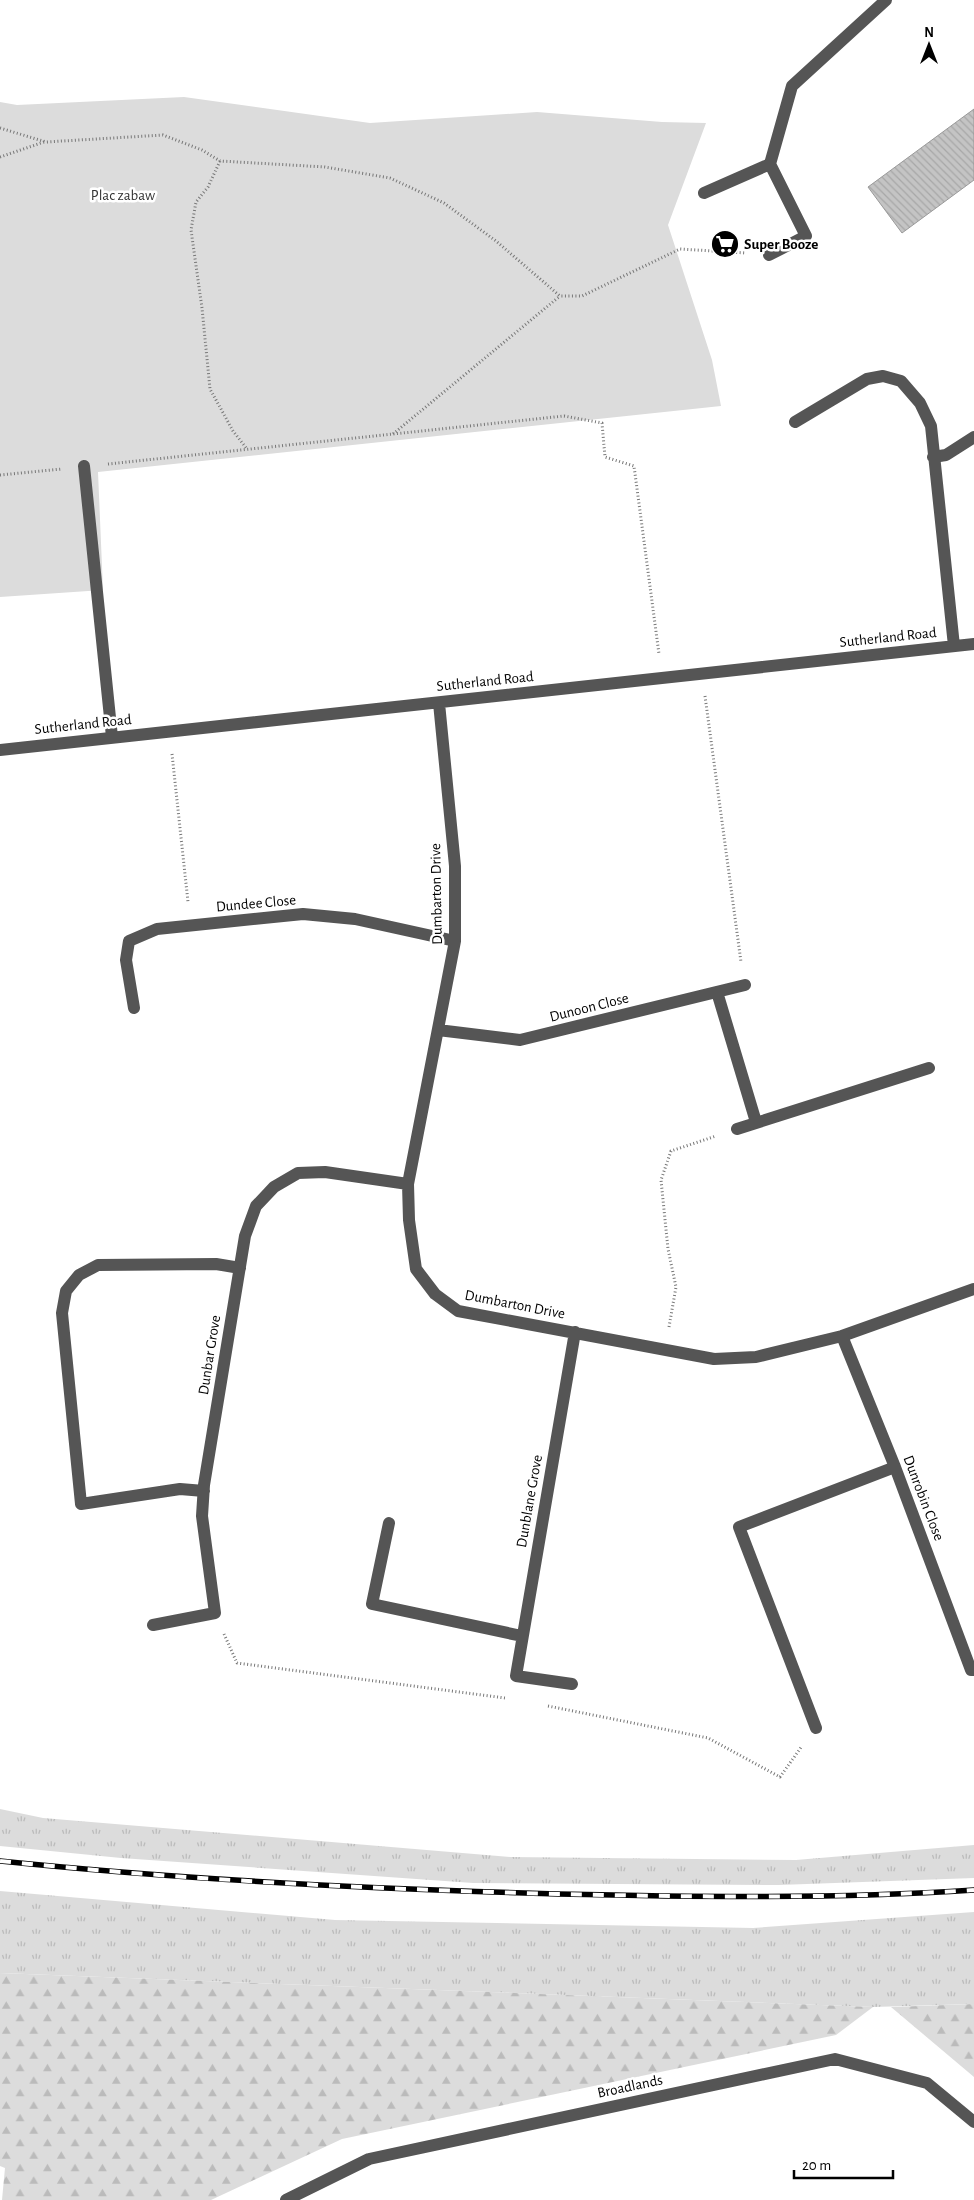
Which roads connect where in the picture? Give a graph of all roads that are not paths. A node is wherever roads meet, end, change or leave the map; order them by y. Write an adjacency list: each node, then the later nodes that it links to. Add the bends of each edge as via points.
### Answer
1 (886, 0): 2 (street, via 792,86)
2 (770, 164): 3 (street); 4 (street, via 806,236)
3 (704, 193)
4 (769, 255)
5 (795, 422): 7 (street, via 867,379 883,376 901,381 920,403 931,426)
6 (974, 436): 7 (street, via 946,455)
7 (933, 457): 10 (street)
8 (84, 466): 12 (street)
9 (974, 644): 10 (street, Sutherland Road)
10 (954, 646): 11 (street, Sutherland Road)
11 (439, 703): 12 (street, Sutherland Road); 14 (street, Dumbarton Drive, via 455,866)
12 (112, 737): 13 (street, Sutherland Road)
13 (0, 750)
14 (455, 941): 17 (street, Dundee Close, via 355,919 303,914 157,929 129,941 126,960); 18 (street, Dumbarton Drive)
15 (745, 985): 16 (street, Dunoon Close)
16 (717, 992): 18 (street, Dunoon Close, via 520,1040); 20 (street)
17 (134, 1008)
18 (438, 1030): 22 (street, Dumbarton Drive)
19 (929, 1068): 20 (street)
20 (756, 1122): 21 (street)
21 (738, 1129)
22 (408, 1184): 23 (street, Dunbar Grove, via 325,1172 298,1173 274,1186 256,1206 245,1236); 25 (street, Dumbarton Drive, via 416,1269 435,1294 458,1311)
23 (240, 1268): 28 (street, Dunbar Grove); 28 (street, via 216,1264 98,1265 79,1274 66,1291 62,1313 81,1504 180,1489)
24 (974, 1289): 26 (street, Dumbarton Drive)
25 (575, 1332): 26 (street, Dumbarton Drive, via 714,1359 756,1357); 31 (street, Dunblane Grove)
26 (842, 1336): 27 (street, Dunrobin Close)
27 (896, 1468): 32 (street, Dunrobin Close, via 971,1670); 34 (street, via 739,1527)
28 (204, 1492): 30 (street, Dunbar Grove, via 202,1516 215,1613)
29 (389, 1523): 31 (street, via 372,1604)
30 (154, 1625)
31 (522, 1636): 33 (street, Dunblane Grove, via 516,1676)
32 (974, 1670)
33 (572, 1684)
34 (816, 1728)
35 (974, 2122): 36 (street, Broadlands, via 927,2083 835,2059 369,2159)
36 (286, 2200)

